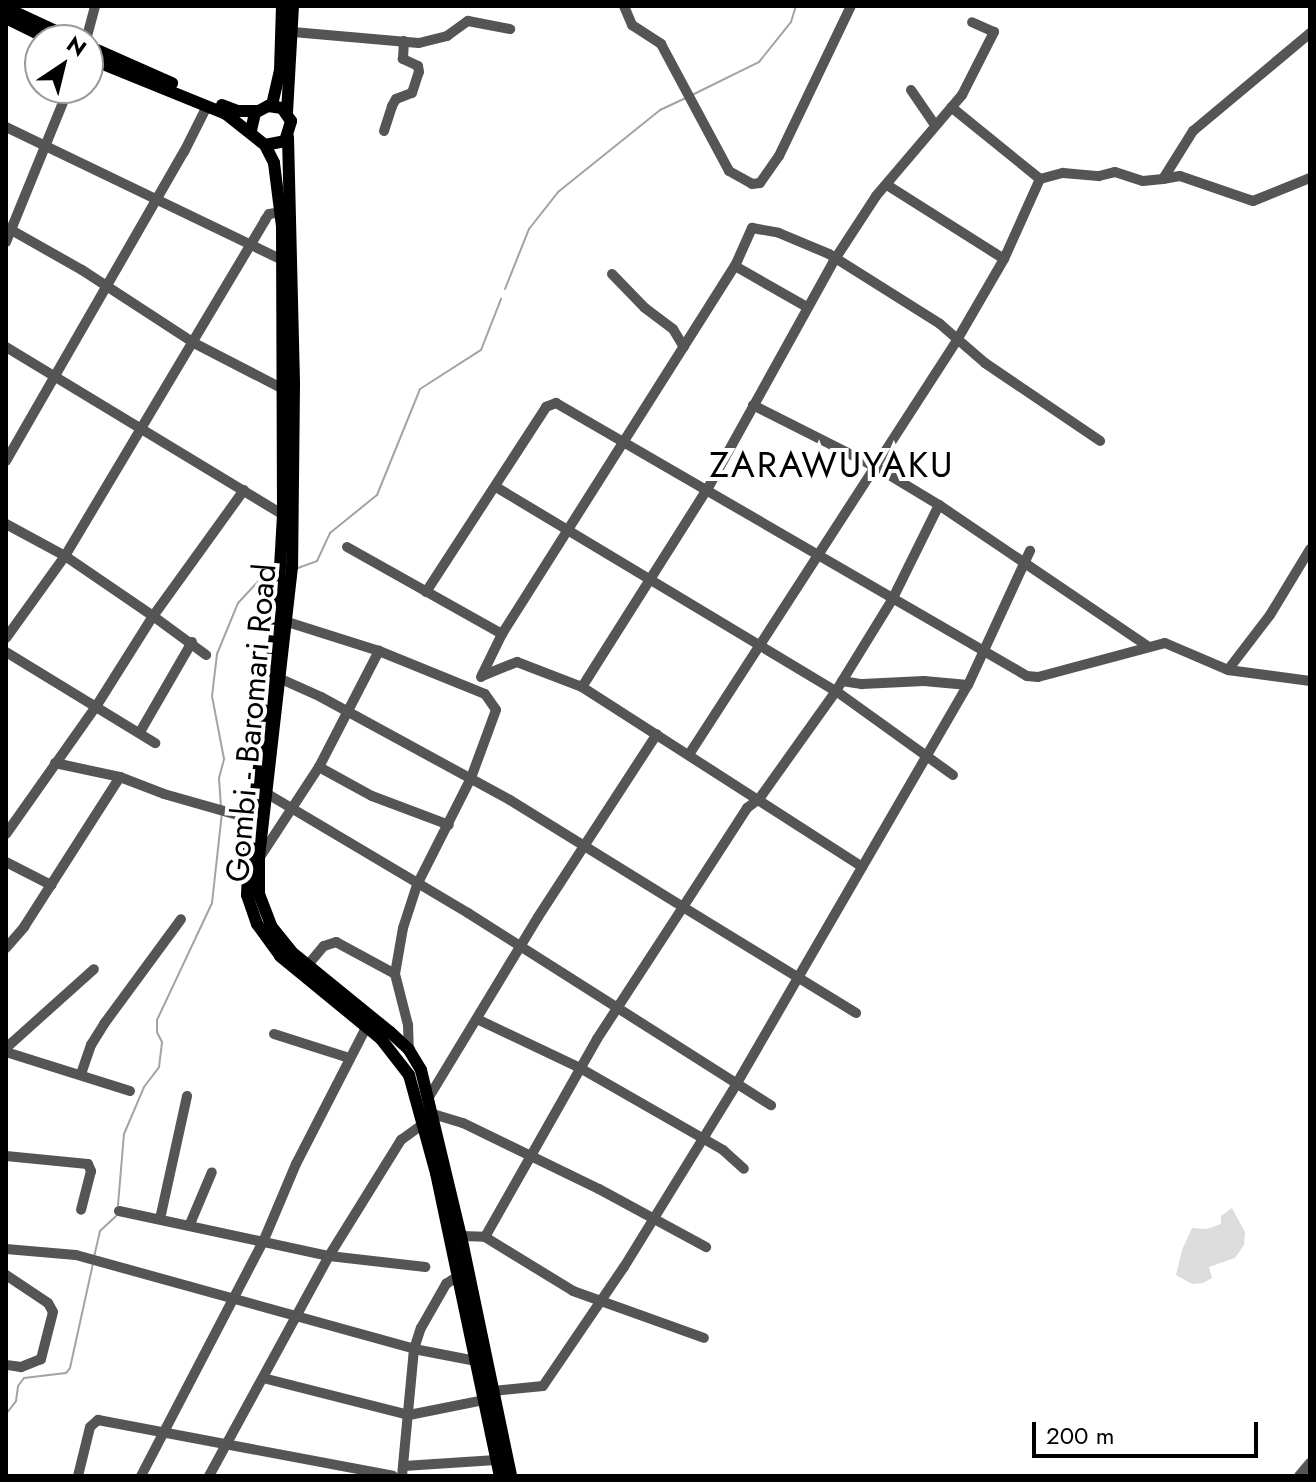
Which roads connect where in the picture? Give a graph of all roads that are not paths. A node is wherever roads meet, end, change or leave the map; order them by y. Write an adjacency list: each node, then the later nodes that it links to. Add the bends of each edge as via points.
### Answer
1 (282, 6): 18 (main road, via 280,70)
2 (293, 6): 11 (main road)
3 (624, 6): 4 (street, via 632,25 661,44 729,171 752,184 760,183 779,156)
4 (851, 6)
5 (6, 8): 8 (main road)
6 (6, 18): 9 (main road)
7 (972, 22): 20 (street, via 994,32)
8 (40, 24)
9 (24, 27)
10 (510, 29): 13 (street, via 468,21 433,40)
11 (293, 32): 13 (street); 22 (main road)
12 (1310, 33): 32 (street, via 1193,131)
13 (404, 41): 26 (street, via 403,59 418,66 419,72 412,93 396,99)
14 (104, 53): 21 (main road, via 222,105)
15 (104, 64): 19 (main road)
16 (911, 90): 23 (street)
17 (63, 104): 28 (street)
18 (272, 105): 21 (main road); 22 (main road)
19 (207, 106): 25 (main road); 34 (street)
20 (951, 107): 23 (street); 31 (street)
21 (257, 111): 25 (main road)
22 (287, 113): 27 (main road, via 292,125)
23 (935, 125): 33 (street)
24 (6, 127): 28 (street)
25 (251, 131): 29 (main road)
26 (384, 131)
27 (288, 137): 29 (main road, via 278,145); 71 (main road, Gombi - Baromari Road, via 294,384)
28 (46, 145): 34 (street); 36 (street)
29 (265, 145): 35 (main road, Gombi - Baromari Road, via 274,163)
30 (1310, 178): 32 (street, via 1253,201 1180,176)
31 (1040, 179): 32 (street, via 1115,172 1143,181); 40 (street)
32 (1163, 179)
33 (887, 185): 39 (street); 40 (street)
34 (157, 200): 38 (street); 44 (street)
35 (281, 212): 38 (street, via 269,214); 41 (main road, Gombi - Baromari Road)
36 (9, 228): 37 (street); 44 (street)
37 (6, 242)
38 (252, 246): 41 (street); 47 (street)
39 (835, 259): 42 (street, via 801,240 758,227 748,232); 45 (street); 46 (street)
40 (1004, 259): 46 (street)
41 (282, 260): 51 (main road, Gombi - Baromari Road)
42 (735, 266): 45 (street); 49 (street)
43 (612, 274): 49 (street, via 673,329)
44 (107, 286): 47 (street); 50 (street)
45 (807, 307): 52 (street)
46 (957, 340): 54 (street); 57 (street)
47 (194, 343): 51 (street); 53 (street)
48 (6, 347): 50 (street)
49 (684, 347): 55 (street)
50 (55, 376): 53 (street); 56 (street)
51 (283, 389): 62 (main road, Gombi - Baromari Road)
52 (753, 405): 57 (street); 59 (street)
53 (142, 430): 60 (street); 69 (street)
54 (1100, 441)
55 (624, 442): 58 (street, via 550,403); 59 (street); 64 (street)
56 (6, 461)
57 (876, 467): 61 (street); 68 (street)
58 (496, 487): 64 (street); 73 (street)
59 (708, 488): 68 (street); 72 (street)
60 (244, 490): 62 (street); 75 (street)
61 (939, 505): 70 (street); 74 (street)
62 (283, 515): 71 (main road, Gombi - Baromari Road)
63 (6, 524): 69 (street)
64 (567, 531): 72 (street); 77 (street)
65 (347, 547): 73 (street)
66 (1310, 549): 86 (street)
67 (1030, 551): 70 (street)
68 (816, 554): 74 (street); 80 (street)
69 (65, 556): 75 (street); 78 (street)
70 (1023, 561): 81 (street); 84 (street)
71 (287, 566): 76 (main road, Gombi - Baromari Road)
72 (649, 582): 80 (street); 92 (street)
73 (426, 592): 77 (street)
74 (892, 600): 84 (street); 91 (street)
75 (153, 616): 79 (street); 94 (street)
76 (282, 620): 82 (street); 88 (main road, Gombi - Baromari Road); 109 (main road, Gombi - Baromari Road)
77 (502, 634): 87 (street)
78 (6, 638)
79 (192, 642): 85 (street); 96 (street)
80 (759, 646): 91 (street); 99 (street)
81 (1147, 646): 84 (street, via 1038,677); 86 (street, via 1165,643)
82 (379, 651): 93 (street); 95 (street)
83 (6, 652): 94 (street)
84 (985, 653): 90 (street)
85 (206, 655)
86 (1228, 670): 89 (street)
87 (481, 677): 92 (street, via 517,662); 93 (street)
88 (281, 679): 95 (street); 106 (main road, Gombi - Baromari Road)
89 (1310, 681)
90 (968, 685): 91 (street, via 924,681); 100 (street)
91 (839, 686): 100 (street); 107 (street)
92 (582, 687): 97 (street)
93 (472, 689): 105 (street, via 485,694 496,710)
94 (97, 705): 96 (street); 101 (street)
95 (350, 712): 102 (street); 105 (street)
96 (140, 732): 98 (street)
97 (657, 734): 99 (street); 112 (street)
98 (155, 743)
99 (690, 753): 107 (street)
100 (926, 753): 103 (street); 115 (street)
101 (55, 763): 104 (street); 111 (street)
102 (319, 767): 108 (street); 110 (street, via 372,796)
103 (953, 775)
104 (120, 777): 109 (street); 116 (street)
105 (471, 778): 110 (street); 112 (street)
106 (266, 793): 108 (street); 113 (main road, Gombi - Baromari Road)
107 (759, 799): 115 (street); 118 (street, via 747,808)
108 (292, 806): 113 (street); 117 (street)
109 (252, 819): 129 (main road, Gombi - Baromari Road, via 247,895 261,932 295,971)
110 (449, 825): 117 (street)
111 (6, 834)
112 (584, 847): 118 (street); 120 (street)
113 (259, 858): 122 (main road, Gombi - Baromari Road, via 263,910)
114 (6, 862): 116 (street)
115 (862, 867): 125 (street)
116 (51, 885): 121 (street)
117 (417, 885): 120 (street); 124 (street)
118 (683, 907): 125 (street); 126 (street)
119 (181, 919): 135 (street, via 98,1034)
120 (520, 947): 126 (street); 128 (street)
121 (6, 948)
122 (307, 966): 124 (street, via 324,946 336,942); 132 (main road, Gombi - Baromari Road)
123 (94, 969): 131 (street)
124 (395, 974): 132 (street)
125 (797, 975): 127 (street); 136 (street)
126 (618, 1006): 134 (street); 136 (street)
127 (856, 1013)
128 (479, 1020): 134 (street); 139 (street)
129 (367, 1026): 133 (street); 141 (main road, Gombi - Baromari Road, via 402,1062)
130 (274, 1034): 133 (street)
131 (6, 1050): 135 (street)
132 (409, 1050): 139 (main road, Gombi - Baromari Road)
133 (349, 1058): 154 (street)
134 (580, 1068): 142 (street); 144 (street)
135 (81, 1074): 137 (street)
136 (737, 1083): 140 (street); 142 (street)
137 (130, 1091)
138 (187, 1096): 150 (street)
139 (429, 1097): 141 (main road, Gombi - Baromari Road)
140 (771, 1105)
141 (428, 1118): 144 (street, via 463,1123); 152 (main road, Gombi - Baromari Road); 157 (street, via 401,1140); 160 (main road, Gombi - Baromari Road)
142 (702, 1139): 145 (street); 149 (street)
143 (6, 1156): 147 (street, via 88,1164 91,1171)
144 (531, 1157): 149 (street); 153 (street)
145 (744, 1169)
146 (212, 1172): 151 (street)
147 (81, 1210)
148 (119, 1211): 150 (street)
149 (652, 1217): 155 (street); 162 (street)
150 (160, 1219): 151 (street)
151 (190, 1224): 154 (street)
152 (461, 1236): 153 (street); 160 (main road, Gombi - Baromari Road)
153 (485, 1237): 162 (street, via 550,1279)
154 (263, 1242): 157 (street); 161 (street)
155 (706, 1247)
156 (6, 1249): 161 (street, via 92,1260)
157 (329, 1256): 158 (street); 163 (street)
158 (425, 1267)
159 (6, 1275): 167 (street, via 53,1312 41,1359 21,1367)
160 (465, 1282): 165 (street, via 446,1284); 166 (main road, Gombi - Baromari Road); 169 (main road, Gombi - Baromari Road)
161 (233, 1296): 163 (street); 171 (street)
162 (600, 1302): 164 (street); 169 (street, via 543,1386)
163 (294, 1316): 165 (street); 168 (street)
164 (704, 1338)
165 (414, 1349): 166 (street); 170 (street)
166 (476, 1361): 169 (main road, Gombi - Baromari Road)
167 (6, 1365)
168 (263, 1378): 170 (street); 172 (street)
169 (489, 1396): 170 (street); 173 (main road, Gombi - Baromari Road); 181 (main road, Gombi - Baromari Road)
170 (409, 1415): 175 (street)
171 (160, 1434): 172 (street); 176 (street, via 93,1422); 177 (street)
172 (225, 1447): 178 (street); 179 (street)
173 (496, 1460): 175 (street); 180 (main road, Gombi - Baromari Road)
174 (1310, 1463): 182 (street)
175 (403, 1471)
176 (78, 1476)
177 (141, 1476)
178 (209, 1476)
179 (393, 1476)
180 (500, 1476)
181 (511, 1476)
182 (1299, 1476)

